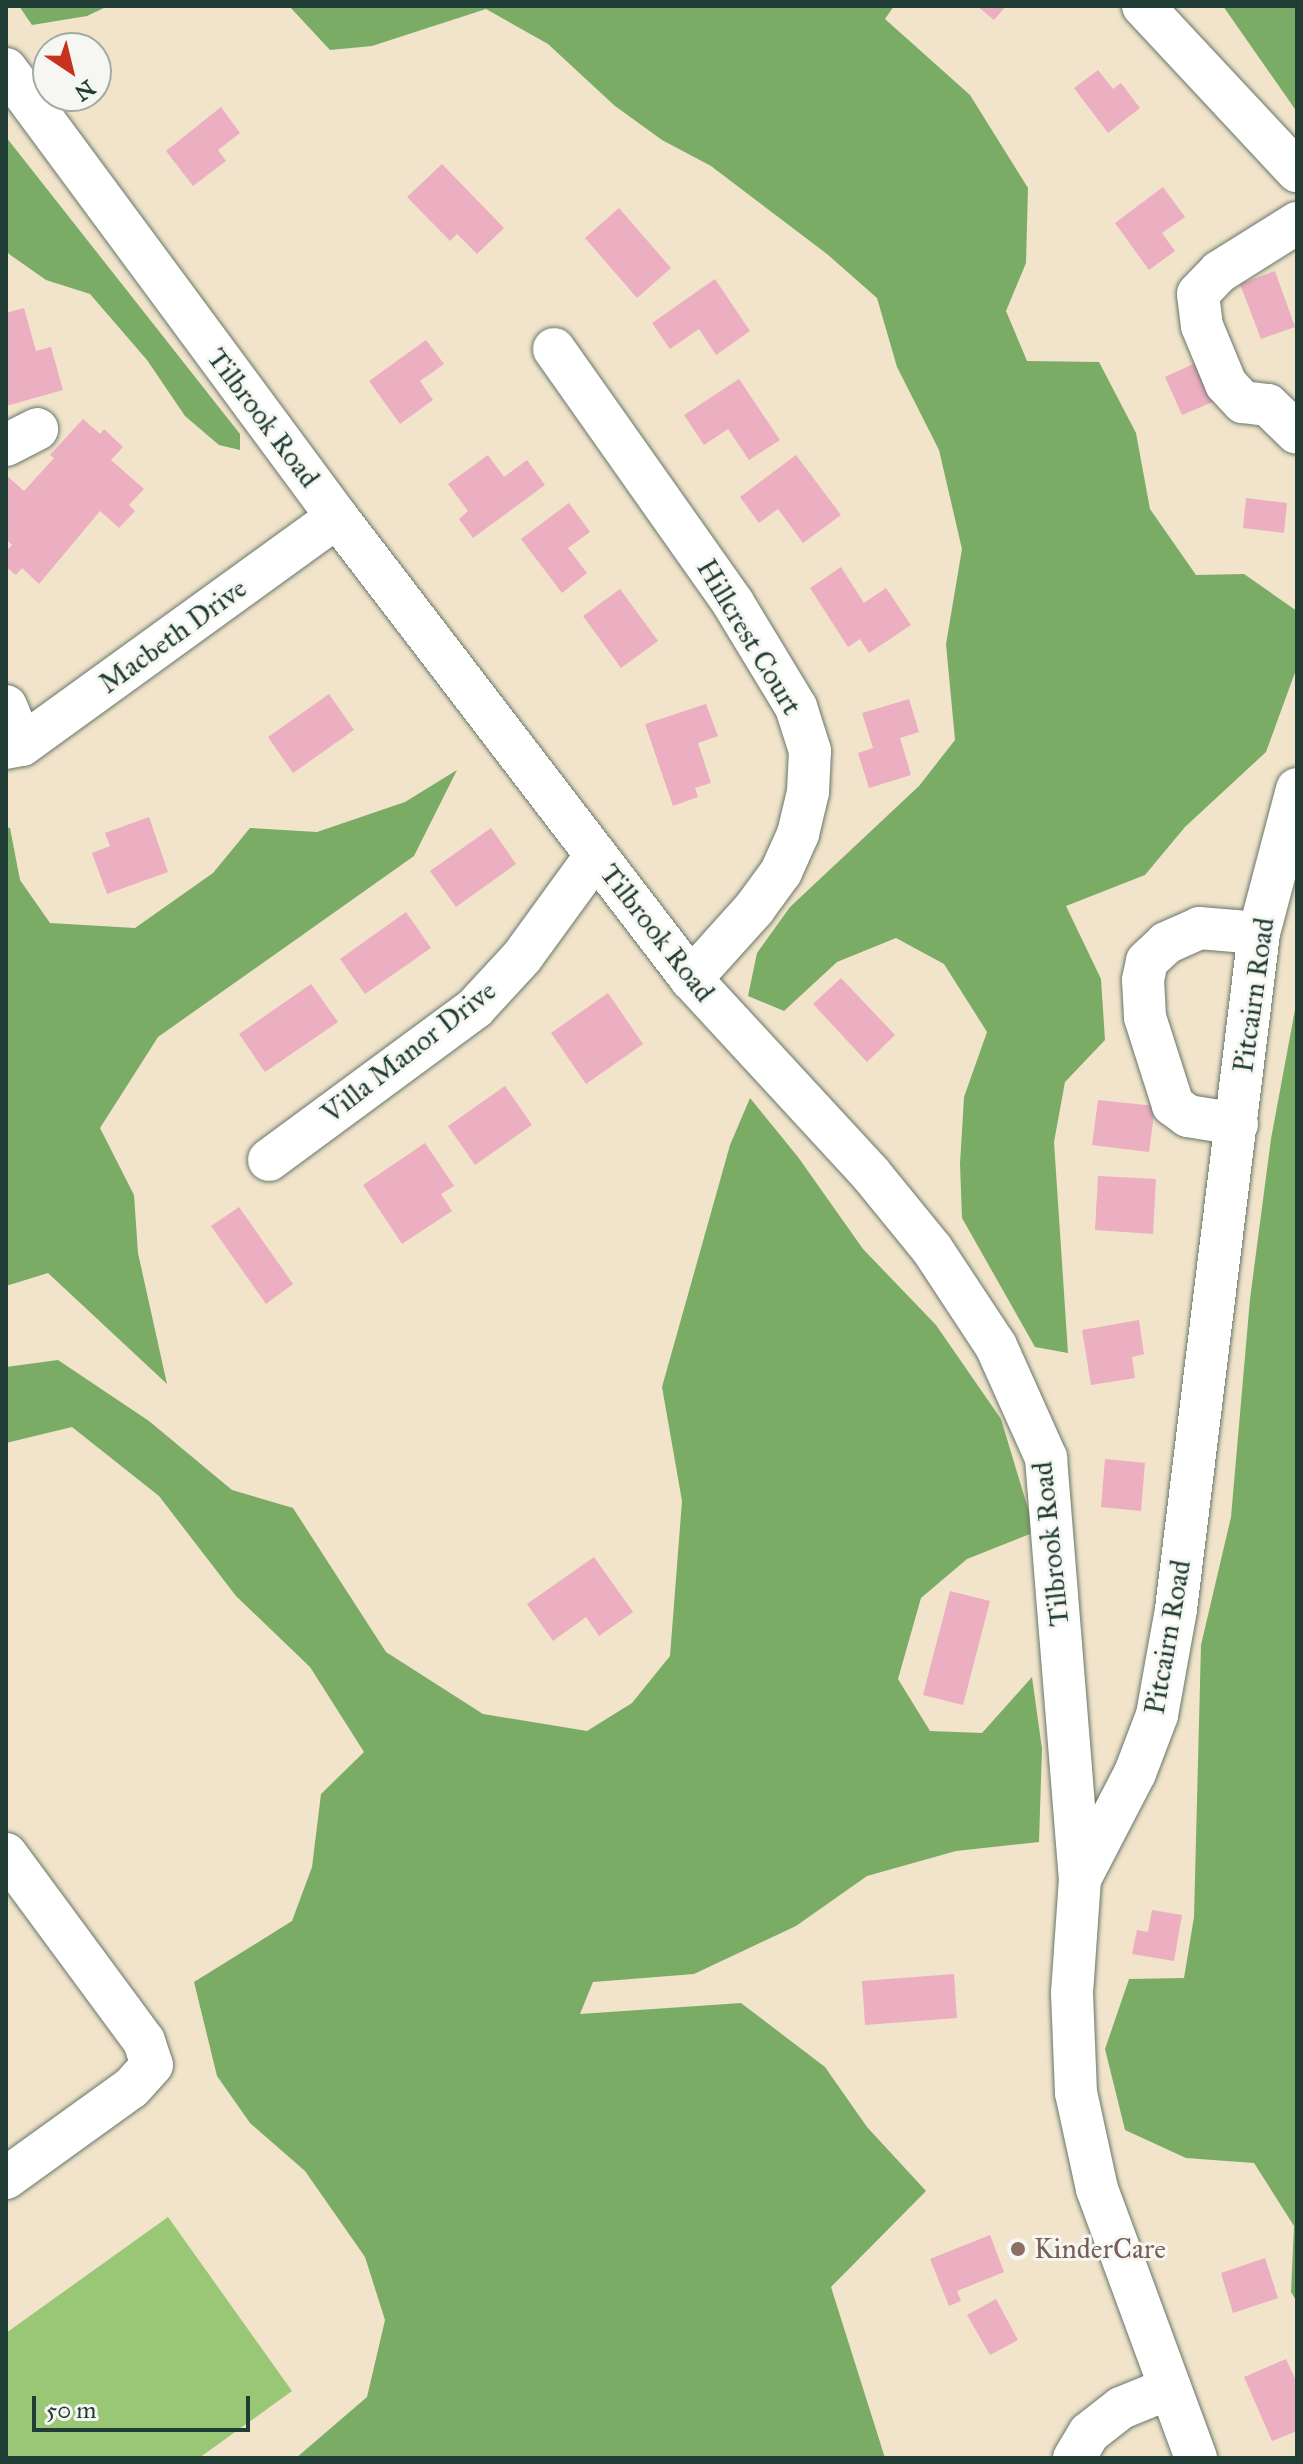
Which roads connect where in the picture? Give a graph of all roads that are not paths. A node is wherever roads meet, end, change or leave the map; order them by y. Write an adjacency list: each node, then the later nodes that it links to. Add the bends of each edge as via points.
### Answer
1 (1143, 6): 3 (street)
2 (6, 69): 9 (street, Tilbrook Road)
3 (1297, 171)
4 (1297, 197): 6 (street)
5 (1297, 223): 8 (street, via 1219,272 1198,294 1202,326 1226,384 1243,402 1268,405)
6 (1180, 273)
7 (554, 349): 15 (street, Hillcrest Court, via 740,614 796,707 810,751 798,834 781,872)
8 (1297, 433)
9 (337, 517): 11 (street, Macbeth Drive); 13 (street, Tilbrook Road)
10 (6, 706): 11 (street)
11 (14, 746)
12 (1297, 789): 14 (street, Pitcairn Road)
13 (596, 855): 15 (street, Tilbrook Road); 17 (street, Villa Manor Drive, via 522,957 475,1008)
14 (1259, 933): 16 (street, Pitcairn Road); 16 (street, via 1199,928 1166,943 1147,961 1143,980 1145,1017 1173,1105 1188,1116)
15 (691, 979): 19 (street, Tilbrook Road, via 870,1173 932,1249 996,1346 1046,1458)
16 (1237, 1124): 19 (street, Pitcairn Road, via 1176,1609 1157,1715 1135,1773)
17 (269, 1160)
18 (6, 1854): 20 (street, via 144,2041 152,2065 131,2088)
19 (1080, 1879): 21 (street, Pitcairn Road, via 1072,1993 1076,2093 1097,2189)
20 (6, 2178)
21 (1170, 2388): 22 (street, via 1121,2408 1089,2433); 23 (street, Pitcairn Road)
22 (1074, 2458)
23 (1196, 2458)

